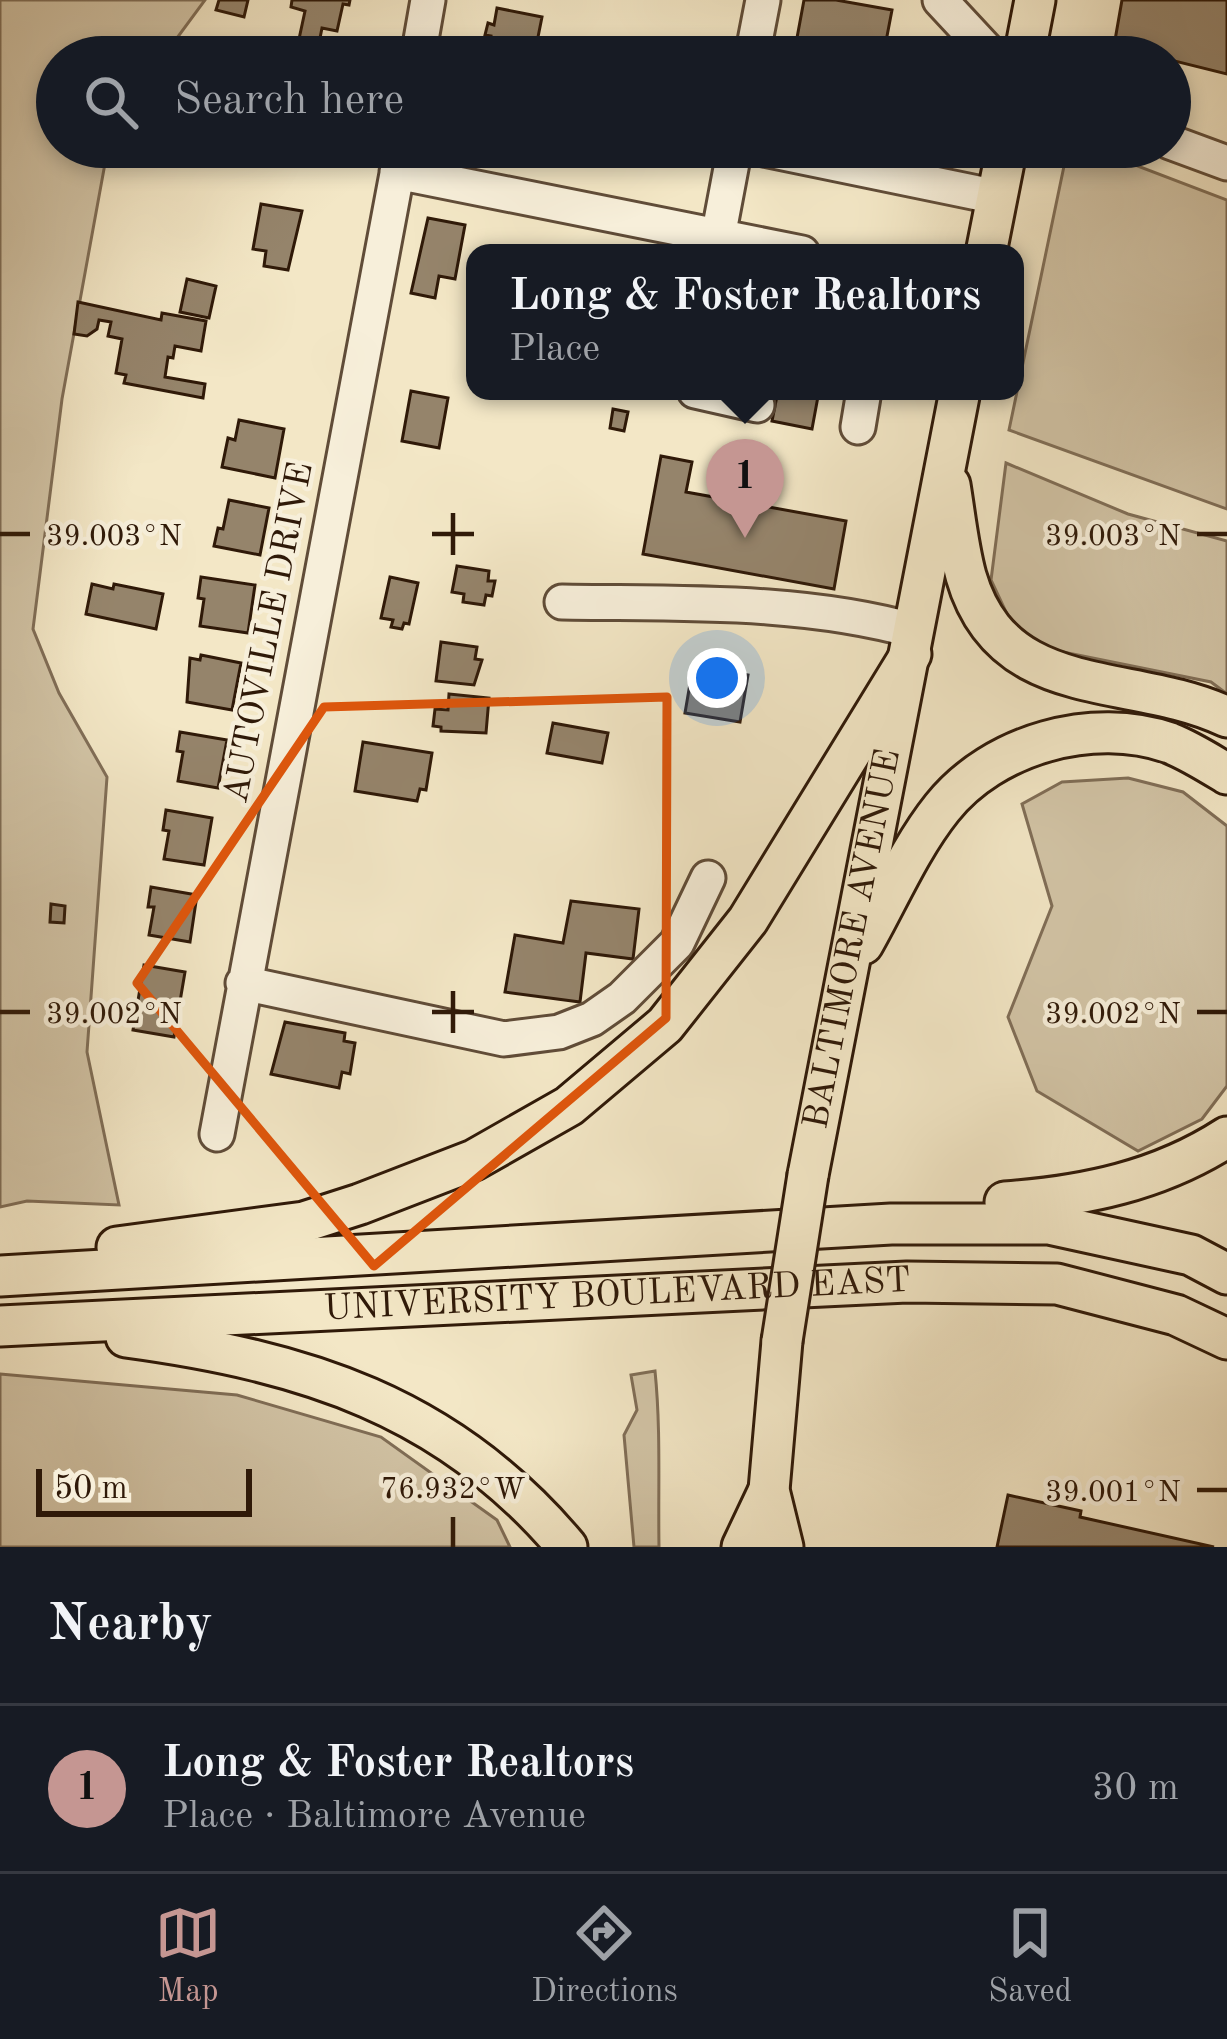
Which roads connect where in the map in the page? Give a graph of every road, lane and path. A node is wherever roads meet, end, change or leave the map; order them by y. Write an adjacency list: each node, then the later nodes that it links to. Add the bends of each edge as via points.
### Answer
1 (428, 0): 5 (street)
2 (763, 0): 6 (street)
3 (940, 0): 7 (street)
4 (1035, 0): 8 (main road)
5 (422, 36)
6 (756, 36)
7 (973, 36)
8 (1028, 36)
9 (1191, 150): 10 (street)
10 (1227, 163)
11 (397, 168): 32 (street, AUTOVILLE DRIVE)
12 (429, 168): 17 (street)
13 (731, 168): 18 (street)
14 (926, 168): 16 (street)
15 (1003, 168): 16 (main road)
16 (997, 197): 19 (main road)
17 (713, 244)
18 (717, 244)
19 (988, 244)
20 (734, 400): 23 (street)
21 (863, 400): 24 (street)
22 (958, 400): 25 (main road, BALTIMORE AVENUE)
23 (757, 405)
24 (858, 427)
25 (946, 463): 27 (main road, BALTIMORE AVENUE); 28 (main road, via 966,575 1011,650 1062,677 1162,693)
26 (562, 602): 27 (street, via 780,607 875,620)
27 (913, 642): 31 (main road, BALTIMORE AVENUE); 36 (main road, via 748,920 665,1024 569,1106 455,1169 304,1222)
28 (1227, 717)
29 (1227, 774): 31 (main road, via 1168,742 1131,734 1061,738 993,763 943,807)
30 (708, 878): 32 (street, via 677,943 622,998 559,1032 504,1040)
31 (843, 981): 41 (main road, BALTIMORE AVENUE, bridge, via 782,1341)
32 (243, 983): 33 (street, AUTOVILLE DRIVE)
33 (217, 1134)
34 (1227, 1137): 35 (main road, via 1164,1170 1066,1198)
35 (502, 1249): 37 (main road, UNIVERSITY BOULEVARD EAST, via 891,1224 1049,1224 1191,1255); 38 (main road, UNIVERSITY BOULEVARD EAST)
36 (0, 1263)
37 (1227, 1274)
38 (0, 1276)
39 (16, 1326): 40 (main road, UNIVERSITY BOULEVARD EAST, via 950,1282 1057,1284 1177,1315); 42 (main road, via 310,1373 386,1404 496,1474)
40 (1227, 1339)
41 (769, 1490): 43 (main road, BALTIMORE AVENUE); 44 (main road, BALTIMORE AVENUE)
42 (567, 1547)
43 (742, 1547)
44 (783, 1547)

